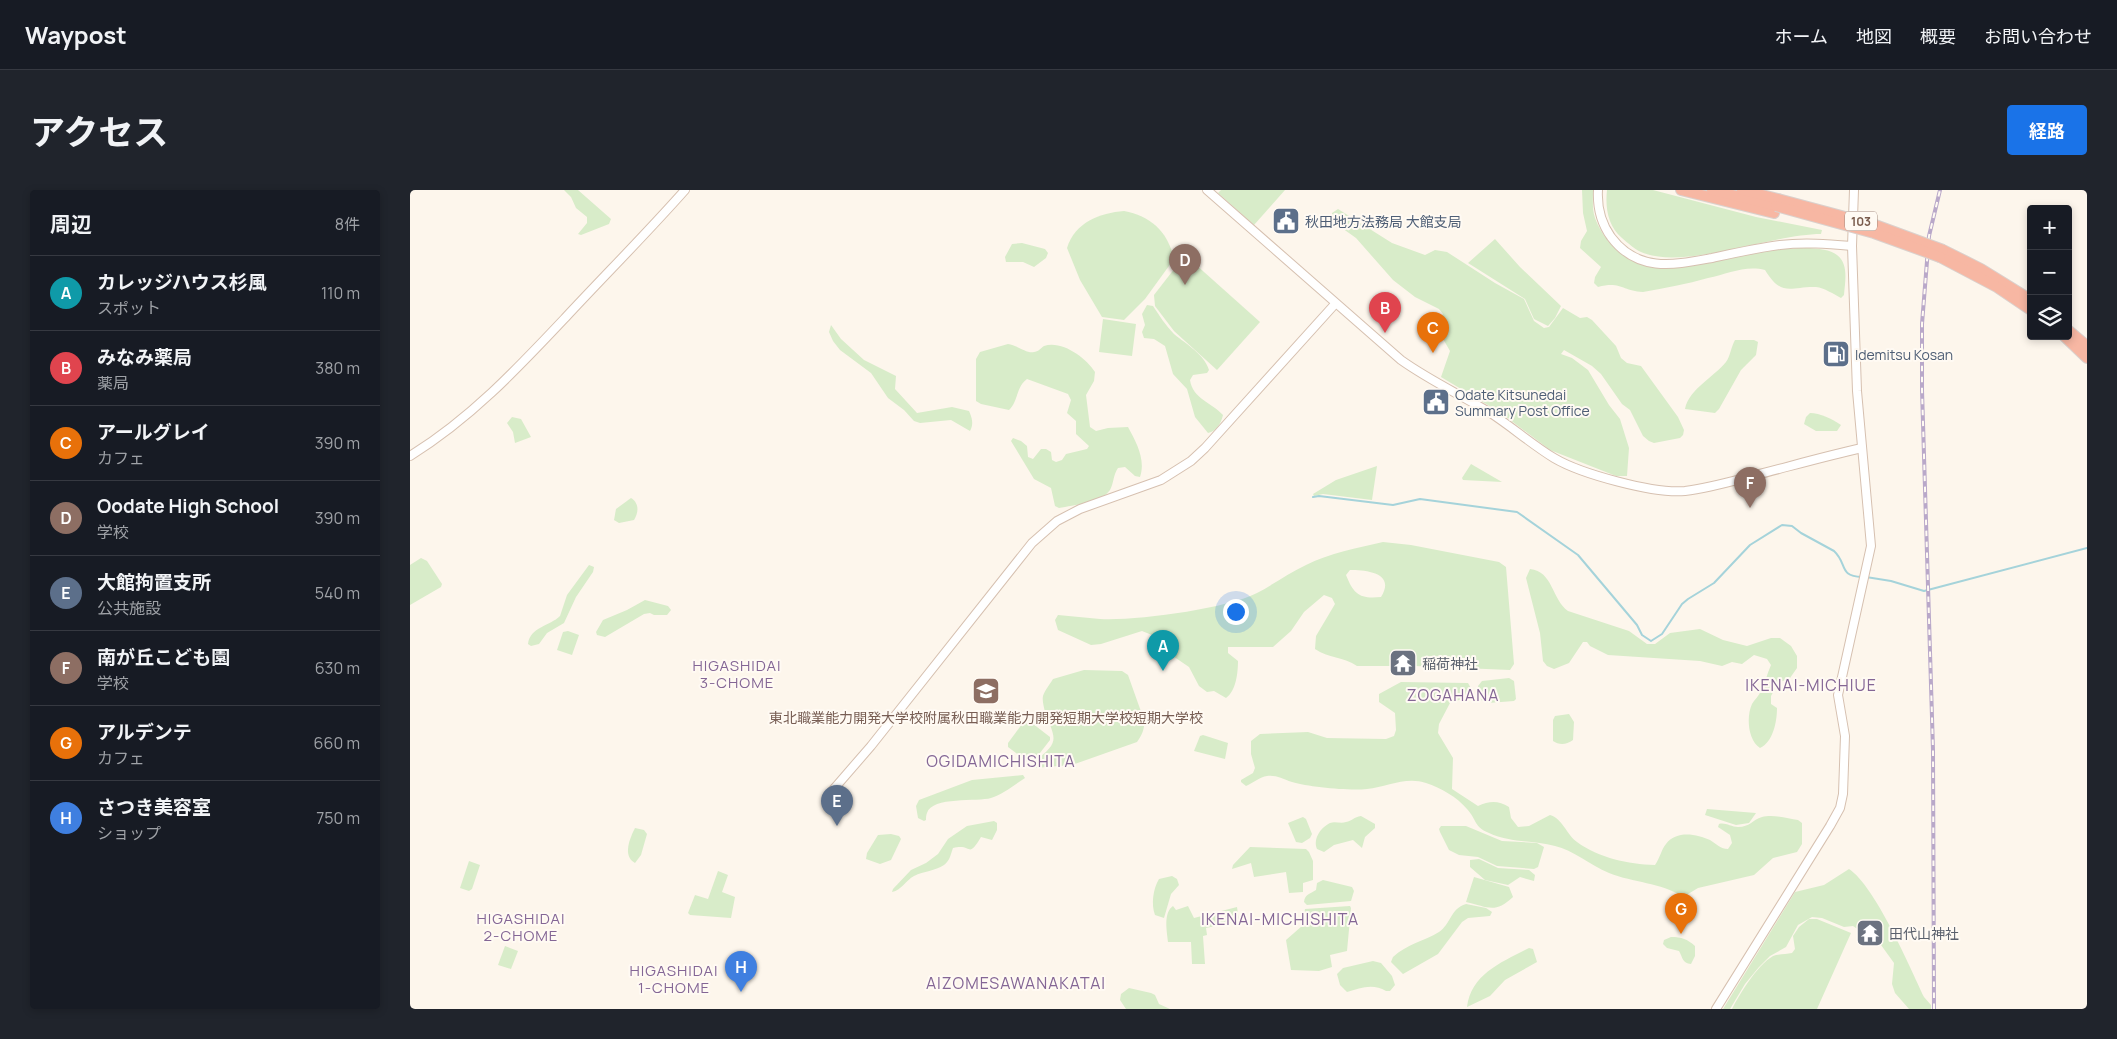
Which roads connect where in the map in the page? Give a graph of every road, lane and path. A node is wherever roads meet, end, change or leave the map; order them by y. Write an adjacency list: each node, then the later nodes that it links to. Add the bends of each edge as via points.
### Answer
1 (684, 190): 20 (street, via 502,385 460,422)
2 (1206, 190): 13 (street)
3 (1598, 190): 10 (street, via 1598,206 1610,235 1623,250 1649,263 1681,264 1795,244)
4 (1681, 190): 9 (highway)
5 (1712, 190): 8 (highway, 103)
6 (1768, 190): 9 (highway)
7 (1854, 190): 10 (street)
8 (1737, 193): 9 (highway, 103)
9 (1777, 203): 11 (highway, 103, bridge); 11 (highway, 103, bridge, via 1899,233)
10 (1852, 246): 19 (street)
11 (1941, 254): 12 (highway, 103, via 1981,269); 14 (highway, 103)
12 (2027, 298)
13 (1335, 304): 19 (street, via 1426,378 1495,416 1556,459 1612,479 1659,490 1684,491); 21 (street, via 1191,461 1161,480 1080,509 1045,530)
14 (2027, 307)
15 (2072, 333): 17 (highway)
16 (2068, 340): 18 (highway)
17 (2087, 346)
18 (2087, 358)
19 (1862, 448): 22 (street, via 1871,546 1838,695 1845,736 1840,808)
20 (410, 456)
21 (832, 791)
22 (1716, 1009)

